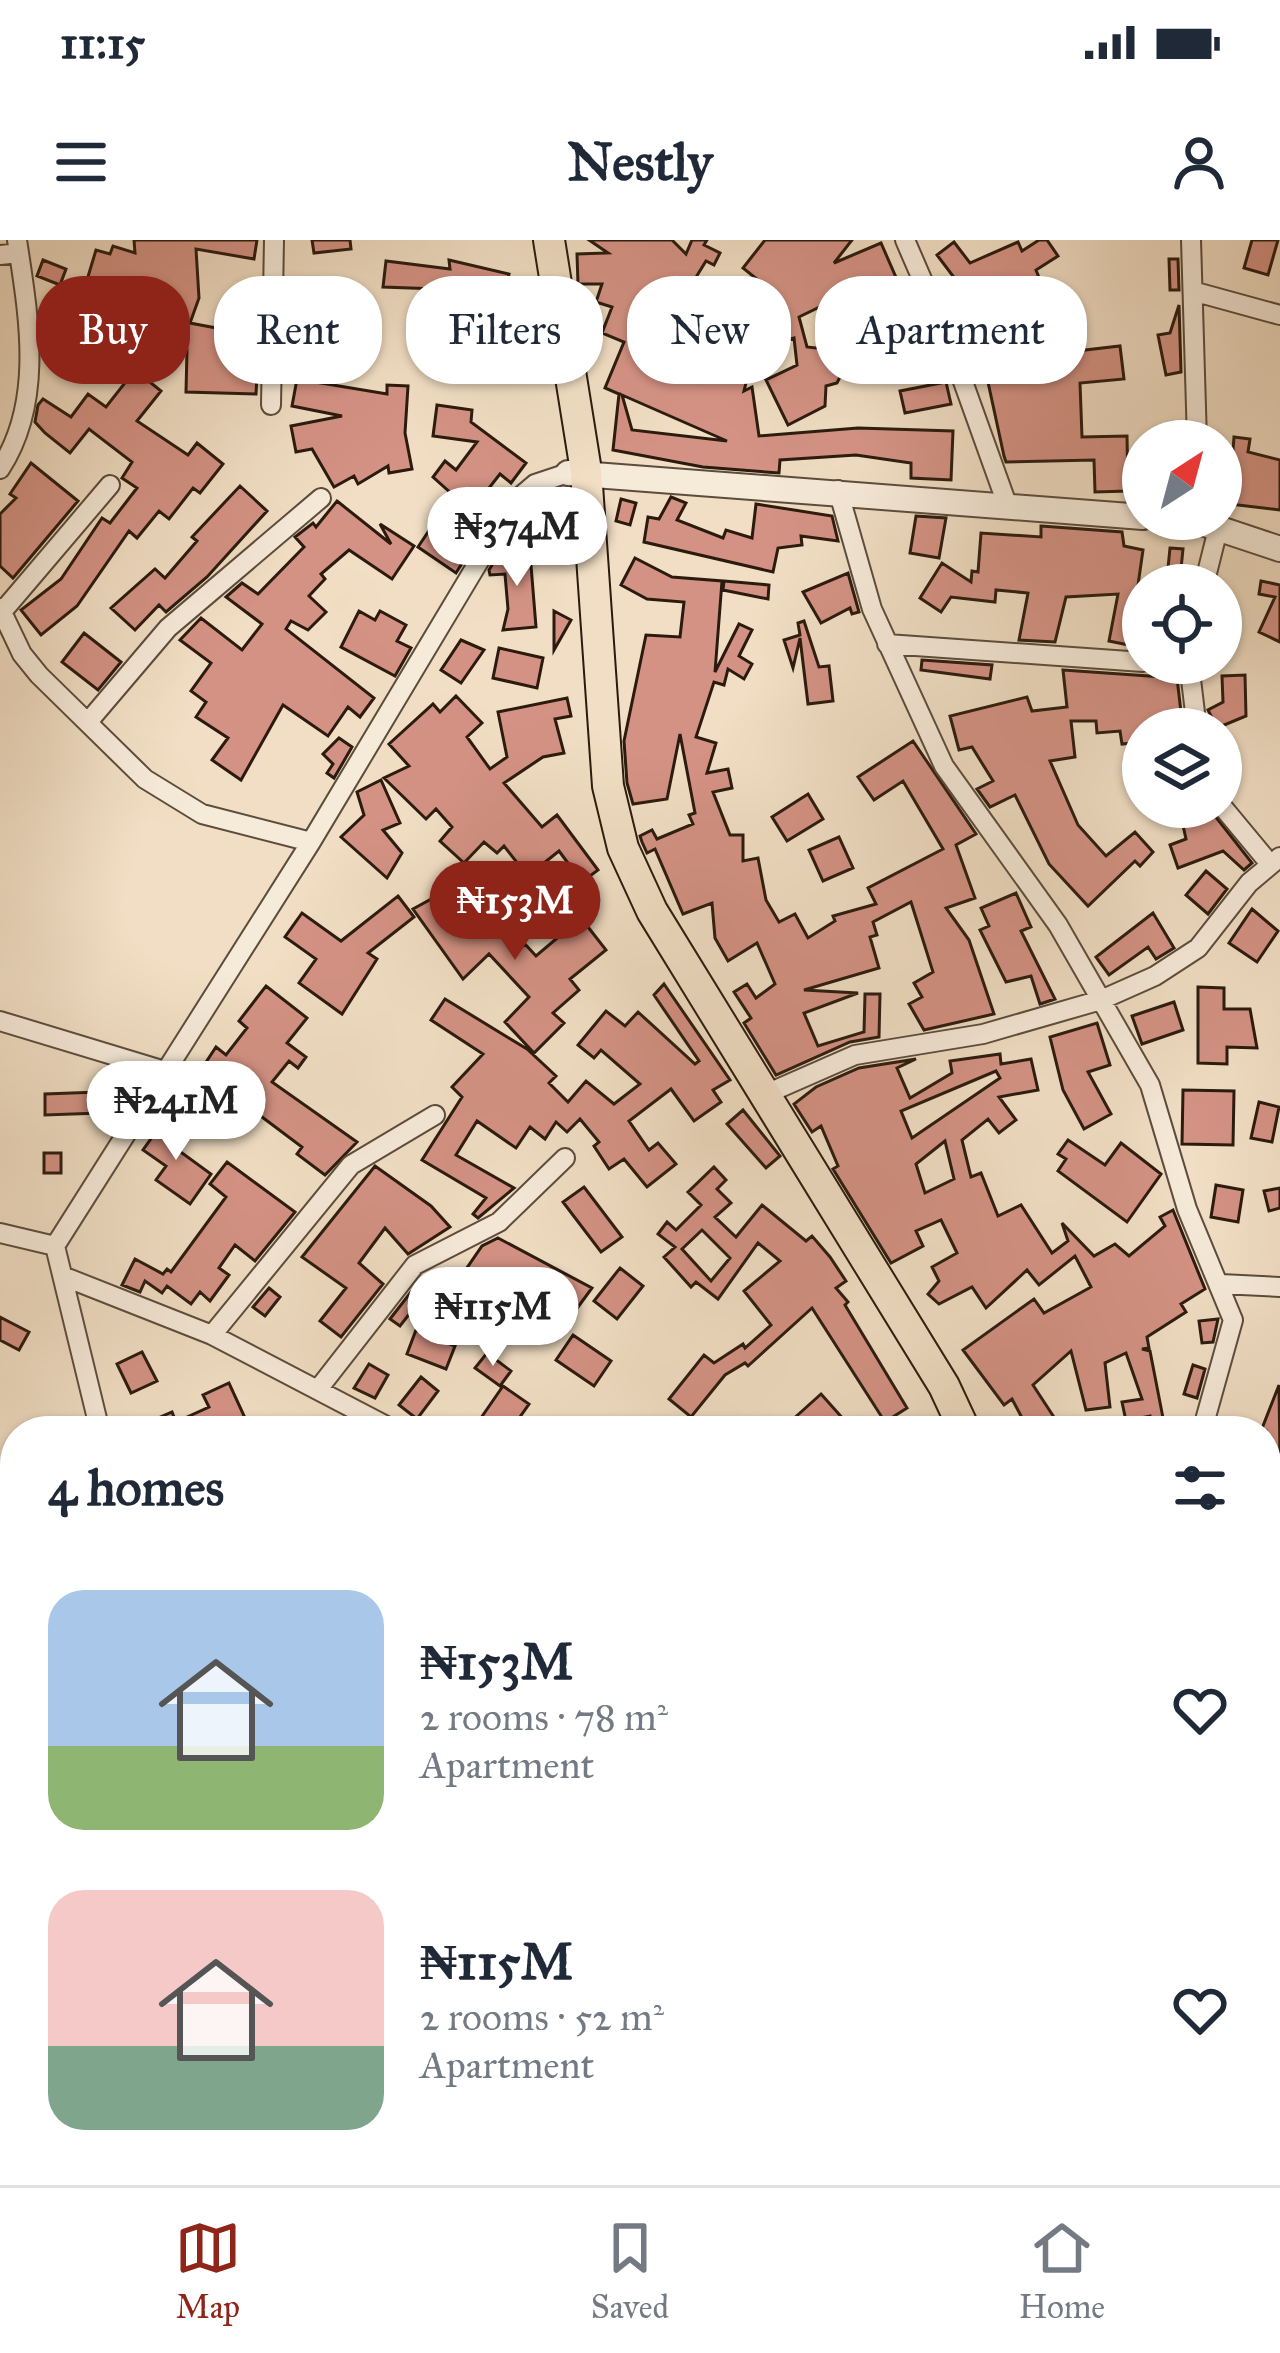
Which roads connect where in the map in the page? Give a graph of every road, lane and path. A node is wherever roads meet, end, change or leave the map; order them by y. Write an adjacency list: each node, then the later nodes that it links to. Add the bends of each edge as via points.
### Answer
1 (274, 240): 9 (street)
2 (531, 240): 12 (main road)
3 (549, 240): 12 (main road)
4 (905, 240): 16 (street)
5 (1191, 240): 7 (street)
6 (12, 249): 11 (street, via 30,328 28,373 20,428)
7 (1196, 292): 8 (street); 10 (street)
8 (1280, 315)
9 (272, 405)
10 (1197, 420)
11 (0, 469)
12 (577, 472): 14 (street); 25 (street, via 535,484 515,502); 30 (main road, via 608,786 623,848 652,911); 42 (main road, via 590,788 606,854 636,920)
13 (110, 485): 20 (street)
14 (838, 490): 16 (street); 21 (street)
15 (321, 499): 23 (street, via 168,628)
16 (1008, 507): 17 (street)
17 (1122, 516)
18 (1242, 536): 19 (street)
19 (1280, 549)
20 (1, 610): 23 (street, via 22,654)
21 (887, 644): 22 (street); 27 (street, via 944,766)
22 (1122, 661)
23 (88, 722): 25 (street, via 175,801)
24 (1242, 827): 26 (street)
25 (311, 842): 29 (street)
26 (1275, 861): 27 (street, via 1198,948)
27 (1101, 1000): 30 (street, via 983,1034 855,1055); 36 (street, via 1150,1085 1187,1209)
28 (0, 1021): 29 (street)
29 (165, 1071): 34 (street)
30 (766, 1094): 43 (main road)
31 (435, 1115): 38 (street, via 351,1165)
32 (565, 1158): 39 (street, via 499,1222 415,1265)
33 (0, 1233): 34 (street)
34 (56, 1246): 35 (street)
35 (65, 1276): 38 (street); 40 (street)
36 (1221, 1284): 37 (street); 44 (street, via 1233,1320)
37 (1280, 1287)
38 (212, 1335): 39 (street)
39 (319, 1388): 41 (street)
40 (97, 1416)
41 (369, 1416)
42 (938, 1416)
43 (958, 1416)
44 (1206, 1416)

